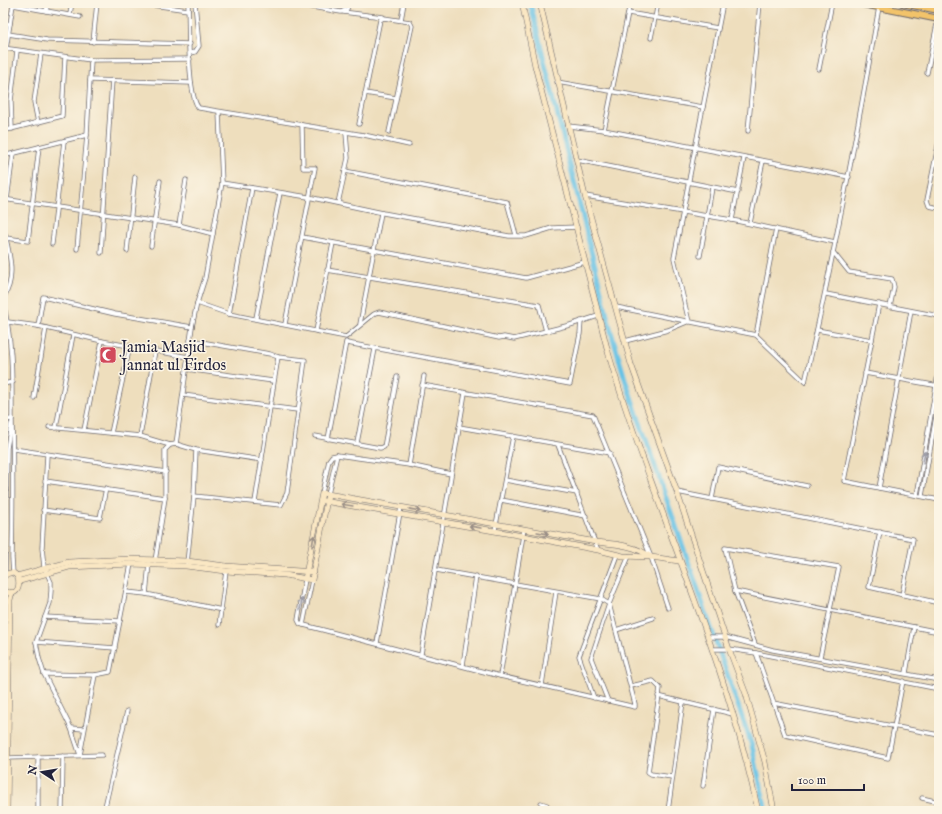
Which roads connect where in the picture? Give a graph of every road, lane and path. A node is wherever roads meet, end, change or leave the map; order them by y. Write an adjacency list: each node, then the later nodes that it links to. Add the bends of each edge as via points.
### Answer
1 (48, 3): 23 (street)
2 (72, 3): 26 (street)
3 (97, 3): 37 (street)
4 (138, 3): 21 (street)
5 (188, 3): 21 (street)
6 (195, 3): 41 (street, via 199,46 195,52)
7 (288, 3): 24 (street)
8 (349, 3): 24 (street, via 347,9)
9 (404, 3): 31 (street)
10 (522, 3): 107 (main road, via 535,66)
11 (540, 3): 50 (main road)
12 (630, 3): 25 (street)
13 (658, 3): 29 (street)
14 (723, 3): 34 (street)
15 (760, 3): 64 (street)
16 (832, 3): 46 (street)
17 (858, 3): 20 (main road)
18 (902, 3): 22 (main road)
19 (22, 5): 23 (street); 33 (street, via 13,5)
20 (879, 7): 30 (main road); 80 (street)
21 (188, 10): 38 (street)
22 (939, 10)
23 (46, 11): 26 (street)
24 (342, 12): 28 (street)
25 (628, 13): 29 (street); 52 (street)
26 (70, 14): 27 (street)
27 (80, 17)
28 (384, 18): 31 (street); 53 (street, via 380,20)
29 (655, 18): 34 (street); 36 (street)
30 (939, 19): 47 (street)
31 (401, 20): 54 (street, via 410,22 412,26)
32 (3, 23): 33 (street)
33 (10, 24): 35 (street)
34 (718, 28): 55 (street)
35 (8, 34): 37 (street, via 47,40); 39 (street)
36 (651, 38)
37 (92, 42): 38 (street)
38 (190, 44): 41 (street)
39 (5, 49): 40 (street)
40 (17, 51): 42 (street); 61 (street)
41 (190, 52): 44 (street)
42 (41, 54): 43 (street); 57 (street, via 34,102)
43 (65, 57): 45 (street); 57 (street, via 62,116)
44 (190, 59): 45 (street); 51 (street)
45 (91, 60): 48 (street)
46 (819, 69)
47 (927, 73)
48 (90, 80): 49 (street); 67 (street)
49 (112, 80): 51 (street); 99 (street)
50 (557, 82): 52 (street); 60 (main road)
51 (191, 83): 56 (street, via 195,104 205,110)
52 (613, 90): 55 (street); 62 (street)
53 (365, 93): 54 (street); 58 (street)
54 (396, 98): 65 (street)
55 (703, 107): 72 (street)
56 (219, 112): 59 (street); 83 (street)
57 (38, 123): 61 (street)
58 (359, 124)
59 (302, 125): 66 (street); 90 (street, via 303,168 315,168)
60 (568, 126): 62 (street); 76 (main road)
61 (12, 129): 63 (street)
62 (604, 130): 72 (street)
63 (3, 131)
64 (748, 131)
65 (389, 132)
66 (346, 133): 70 (street); 78 (street, via 348,158)
67 (87, 135): 68 (street); 96 (street)
68 (64, 141): 71 (street); 94 (street)
69 (939, 141): 95 (street, via 927,200 929,206)
70 (409, 145)
71 (39, 147): 73 (street); 92 (street)
72 (695, 148): 75 (street); 84 (street)
73 (13, 154): 74 (street); 91 (street)
74 (3, 156)
75 (744, 158): 77 (street); 87 (street)
76 (577, 160): 84 (street); 89 (main road)
77 (763, 161): 80 (street); 104 (street)
78 (345, 171): 93 (street); 110 (street, via 507,202)
79 (135, 177): 101 (street)
80 (849, 177): 113 (street)
81 (186, 180): 105 (street)
82 (160, 181): 103 (street)
83 (222, 183): 85 (street); 109 (street)
84 (689, 183): 86 (street); 97 (street)
85 (252, 188): 88 (street); 134 (street)
86 (712, 188): 87 (street); 100 (street)
87 (738, 192): 102 (street)
88 (280, 193): 90 (street); 137 (street)
89 (586, 196): 97 (street); 131 (main road)
90 (309, 197): 93 (street); 111 (street)
91 (5, 199): 92 (street)
92 (32, 204): 94 (street); 112 (street, via 28,241)
93 (338, 204): 98 (street)
94 (55, 208): 96 (street); 115 (street)
95 (939, 208)
96 (80, 210): 99 (street); 117 (street)
97 (683, 211): 100 (street); 140 (street, via 674,263)
98 (381, 213): 110 (street, via 509,236); 118 (street)
99 (104, 215): 101 (street); 121 (street)
100 (707, 216): 102 (street); 122 (street)
101 (130, 218): 103 (street); 119 (street)
102 (732, 220): 104 (street)
103 (154, 222): 105 (street); 116 (street)
104 (750, 223): 108 (street)
105 (179, 225): 109 (street)
106 (3, 226): 112 (street)
107 (577, 227): 110 (street, via 552,228 526,236); 123 (main road)
108 (776, 229): 113 (street); 151 (street)
109 (213, 234): 129 (street, via 205,278)
110 (516, 235)
111 (302, 237): 114 (street); 142 (street)
112 (6, 238): 127 (street, via 11,269 9,285)
113 (835, 242): 120 (street)
114 (333, 243): 118 (street); 124 (street)
115 (52, 244)
116 (151, 246)
117 (77, 249)
118 (374, 249): 123 (street, via 526,278); 125 (street)
119 (126, 251)
120 (833, 252): 126 (street); 132 (street, via 849,272 892,279 894,288)
121 (101, 253)
122 (700, 256)
123 (585, 262): 135 (main road)
124 (327, 270): 125 (street); 147 (street)
125 (369, 278): 143 (street); 149 (street, via 539,305)
126 (826, 294): 130 (street); 148 (street)
127 (3, 298)
128 (3, 303): 139 (street)
129 (197, 303): 134 (street); 145 (street)
130 (879, 304): 132 (street); 155 (street)
131 (616, 307): 140 (street); 154 (main road)
132 (890, 307): 133 (street)
133 (911, 311): 136 (street); 168 (street)
134 (229, 314): 137 (street)
135 (598, 316): 138 (street); 240 (main road, via 620,392)
136 (939, 316)
137 (256, 318): 142 (street)
138 (580, 321): 149 (street); 159 (street, via 580,334 570,384)
139 (8, 322): 141 (street); 144 (street); 170 (street)
140 (688, 322): 151 (street); 154 (street, via 668,330)
141 (3, 323)
142 (285, 324): 147 (street)
143 (360, 324): 149 (street, via 379,312 499,338 514,339); 152 (street)
144 (38, 326): 145 (street, via 43,297 115,314); 146 (street)
145 (192, 327): 153 (street)
146 (46, 328): 150 (street); 176 (street)
147 (316, 330): 152 (street)
148 (817, 330): 151 (street, via 804,382); 155 (street)
149 (546, 331)
150 (73, 335): 156 (street); 184 (street)
151 (756, 335)
152 (346, 337): 157 (street)
153 (190, 340): 161 (street); 162 (street)
154 (626, 340): 211 (main road, via 633,371)
155 (872, 340): 165 (street)
156 (102, 341): 158 (street); 185 (street)
157 (346, 343): 159 (street); 190 (street)
158 (130, 346): 160 (street); 186 (street)
159 (375, 349): 192 (street)
160 (156, 351): 161 (street); 187 (street)
161 (188, 357): 164 (street)
162 (278, 357): 169 (street); 179 (street, via 305,360 300,405)
163 (939, 369): 173 (street)
164 (186, 370): 169 (street); 175 (street)
165 (865, 373): 168 (street); 208 (street, via 844,481)
166 (424, 376): 172 (street)
167 (397, 377): 192 (street, via 384,447)
168 (899, 378): 173 (street); 208 (street)
169 (273, 381): 178 (street)
170 (13, 382): 171 (street); 180 (street)
171 (3, 384)
172 (422, 385): 174 (street); 201 (street)
173 (937, 386): 215 (street, one-way to 173)
174 (465, 393): 183 (street); 197 (street, via 593,416)
175 (183, 395): 178 (street); 191 (street)
176 (34, 398)
177 (939, 399): 217 (street)
178 (270, 406): 179 (street); 200 (street)
179 (297, 410): 224 (street, via 287,494 281,505)
180 (12, 419): 181 (street); 195 (street); 209 (street, via 7,448)
181 (3, 420)
182 (49, 427): 184 (street)
183 (459, 427): 189 (street); 203 (street)
184 (56, 428): 185 (street)
185 (84, 430): 186 (street)
186 (111, 434): 187 (street)
187 (140, 436): 193 (street)
188 (314, 436): 190 (street)
189 (512, 436): 194 (street); 204 (street)
190 (328, 439): 192 (street)
191 (176, 444): 193 (street); 196 (street)
192 (357, 444)
193 (170, 445): 202 (street, via 166,450)
194 (558, 445): 197 (street); 213 (street)
195 (14, 449): 198 (street); 210 (street)
196 (196, 450): 200 (street); 216 (street)
197 (610, 453): 239 (street)
198 (47, 455): 202 (street); 205 (street)
199 (337, 455): 201 (street); 212 (street, via 329,460); 214 (street)
200 (262, 460): 224 (street)
201 (409, 465): 203 (street)
202 (166, 472): 218 (street)
203 (451, 474): 228 (street)
204 (505, 480): 213 (street); 221 (street)
205 (45, 481): 207 (street); 226 (street)
206 (807, 486): 219 (street, via 718,467)
207 (106, 488): 218 (street); 226 (street, via 100,518)
208 (879, 488): 215 (street)
209 (8, 492): 210 (street); 225 (street)
210 (13, 492): 251 (street, via 12,558)
211 (677, 492): 219 (street); 277 (main road)
212 (322, 493): 214 (main road); 220 (main road)
213 (577, 493): 229 (street)
214 (328, 494): 223 (main road); 227 (main road)
215 (917, 495): 217 (street)
216 (194, 496): 224 (street); 243 (street)
217 (922, 496): 222 (street)
218 (165, 498): 241 (street)
219 (712, 499): 233 (street)
220 (320, 500): 223 (main road); 247 (main road, one-way to 220)
221 (501, 500): 229 (street); 231 (street)
222 (939, 500)
223 (327, 501): 227 (main road, one-way to 223); 248 (main road)
224 (255, 502)
225 (5, 505): 249 (street)
226 (43, 510): 244 (street, via 42,548)
227 (400, 510): 228 (main road, one-way to 228); 230 (main road); 279 (street)
228 (445, 516): 230 (street); 231 (main road)
229 (586, 516): 235 (street)
230 (445, 522): 231 (main road, one-way to 230); 245 (street)
231 (495, 527): 232 (main road); 234 (main road)
232 (524, 529): 234 (street); 235 (main road, one-way to 235)
233 (880, 532): 261 (street, via 869,587); 261 (street, via 913,539)
234 (523, 536): 236 (main road); 254 (street)
235 (596, 542): 236 (street); 239 (main road, via 624,545)
236 (598, 550): 237 (main road)
237 (617, 555): 238 (main road); 262 (street)
238 (629, 556): 239 (main road); 264 (street)
239 (651, 556): 240 (main road); 265 (street)
240 (679, 561): 276 (main road)
241 (153, 563): 242 (main road); 243 (main road); 244 (main road, via 89,560 69,562); 260 (street)
242 (130, 564): 244 (main road); 258 (street)
243 (187, 564): 246 (main road); 247 (main road)
244 (46, 569): 251 (main road); 268 (street, via 51,591)
245 (436, 570): 250 (street); 285 (street)
246 (226, 571): 252 (main road); 266 (street)
247 (306, 571): 248 (main road); 252 (main road)
248 (314, 572): 253 (main road)
249 (4, 576): 251 (main road)
250 (476, 576): 254 (street); 287 (street)
251 (17, 577): 257 (main road, via 18,589)
252 (305, 579): 253 (main road); 272 (street, one-way to 252, via 298,623 298,620)
253 (312, 580): 272 (street)
254 (516, 584): 259 (street); 292 (street)
255 (3, 589): 257 (main road); 288 (main road)
256 (735, 591): 267 (street); 267 (street, via 725,548 839,567); 280 (street)
257 (12, 592): 288 (main road)
258 (126, 592): 260 (street); 270 (street)
259 (556, 592): 262 (street); 295 (street)
260 (146, 594): 266 (street)
261 (902, 595): 263 (street)
262 (601, 599): 264 (street); 299 (street, via 579,656)
263 (939, 603)
264 (609, 604): 274 (street); 301 (street, via 591,658)
265 (668, 608)
266 (222, 610): 271 (street)
267 (830, 610): 273 (street); 286 (street)
268 (45, 617): 270 (street); 278 (street)
269 (653, 618): 274 (street)
270 (120, 621): 281 (street)
271 (219, 625)
272 (303, 625): 279 (street)
273 (914, 627): 275 (street); 289 (street)
274 (616, 630): 296 (street)
275 (939, 632)
276 (711, 637): 277 (street); 282 (main road)
277 (723, 637): 280 (street); 283 (main road)
278 (36, 642): 281 (street); 290 (street)
279 (377, 643): 285 (street)
280 (755, 644): 286 (street, via 773,650)
281 (115, 648): 291 (street, via 110,672)
282 (714, 648): 283 (street); 306 (main road)
283 (727, 649): 284 (street); 330 (main road, via 746,694 758,733)
284 (756, 653): 294 (street); 303 (street)
285 (422, 654): 287 (street)
286 (820, 657): 289 (street)
287 (463, 666): 292 (street)
288 (6, 668): 300 (main road); 312 (main road)
289 (906, 673): 293 (street)
290 (44, 674): 291 (street); 309 (street)
291 (95, 675): 310 (street)
292 (500, 676): 295 (street)
293 (939, 680)
294 (903, 681): 297 (street); 307 (street)
295 (542, 686): 299 (street)
296 (631, 686): 298 (street, via 653,681 660,688); 301 (street, via 635,707)
297 (939, 689)
298 (658, 696): 302 (street); 318 (street, via 648,772)
299 (594, 698): 301 (street)
300 (4, 701): 308 (main road)
301 (608, 701)
302 (683, 702): 304 (street); 318 (street)
303 (773, 703): 307 (street); 307 (street, via 785,735 888,758)
304 (714, 709): 306 (street); 319 (street)
305 (127, 711): 326 (street)
306 (733, 714): 329 (main road, via 746,756)
307 (894, 726): 311 (street)
308 (3, 728): 312 (main road)
309 (71, 728): 310 (street); 313 (street)
310 (84, 729): 313 (street)
311 (939, 736)
312 (6, 738): 317 (main road)
313 (80, 755): 314 (street); 315 (street)
314 (102, 755)
315 (63, 756): 316 (street); 325 (street)
316 (38, 757): 317 (street); 324 (street)
317 (6, 759): 323 (main road)
318 (672, 777): 328 (street)
319 (703, 786)
320 (922, 798): 321 (street)
321 (939, 802)
322 (541, 803): 327 (street, via 547,805)
323 (7, 811)
324 (38, 811)
325 (62, 811)
326 (104, 811)
327 (549, 811)
328 (668, 811)
329 (758, 811)
330 (774, 811)

